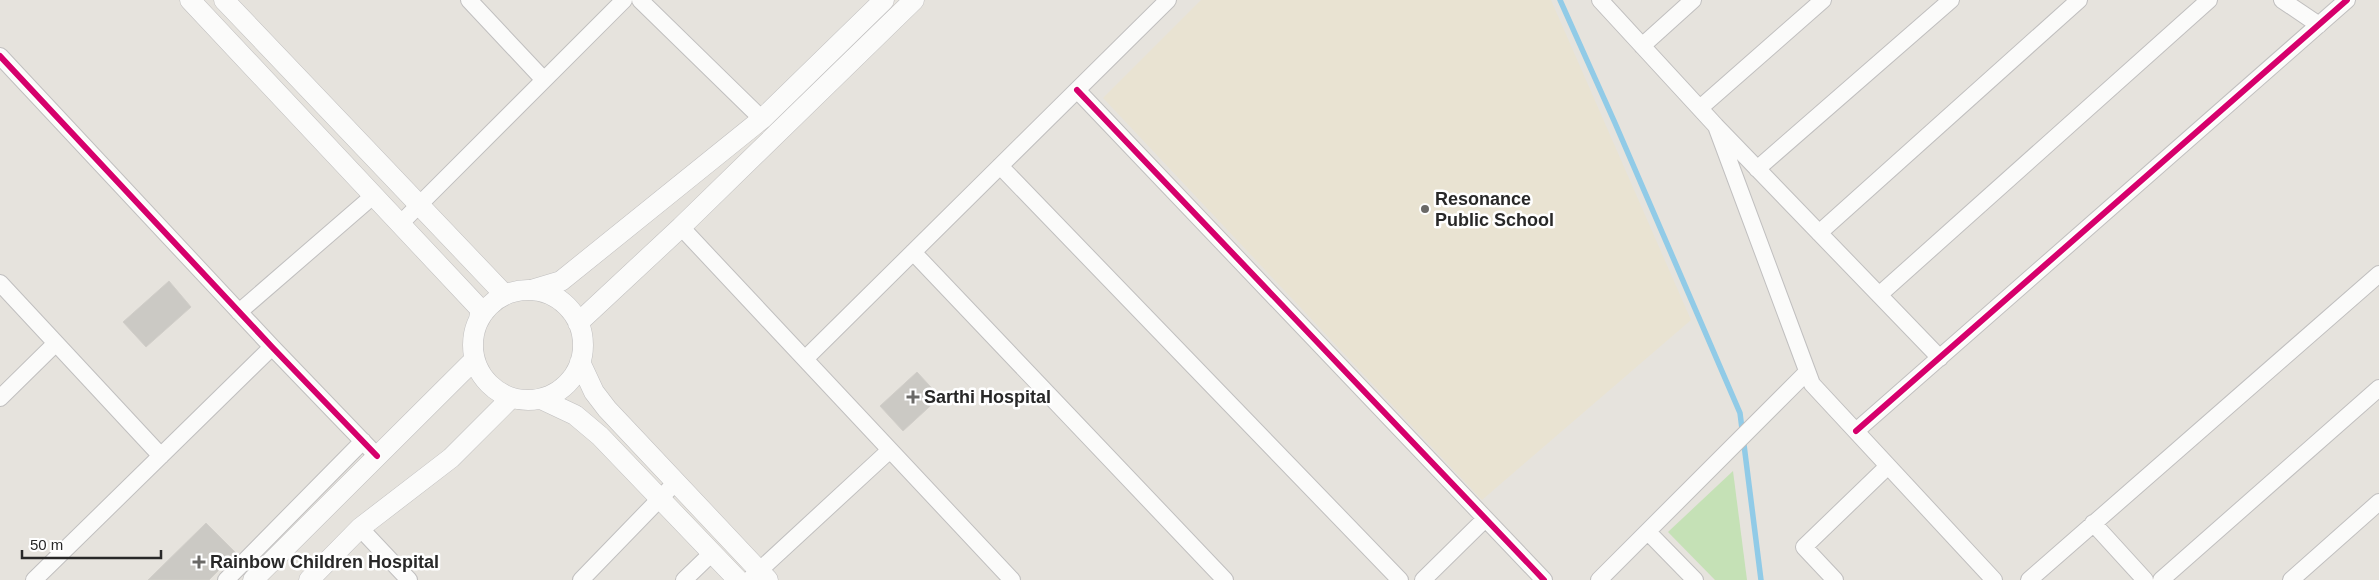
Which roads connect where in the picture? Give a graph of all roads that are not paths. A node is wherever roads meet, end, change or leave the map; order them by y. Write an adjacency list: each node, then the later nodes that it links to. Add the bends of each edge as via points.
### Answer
1 (190, 0): 27 (street)
2 (224, 0): 28 (street)
3 (469, 0): 20 (street)
4 (624, 0): 20 (street)
5 (640, 0): 23 (street)
6 (884, 0): 23 (street)
7 (914, 0): 30 (street)
8 (1168, 0): 21 (street)
9 (1600, 0): 18 (street)
10 (1693, 0): 18 (street)
11 (1824, 0): 22 (street)
12 (1951, 0): 26 (street)
13 (2078, 0): 31 (street)
14 (2209, 0): 37 (street)
15 (2282, 0): 17 (street)
16 (2347, 0): 17 (street)
17 (2319, 25): 43 (street)
18 (1642, 46): 22 (street)
19 (3, 66): 38 (street)
20 (544, 80): 28 (street)
21 (1077, 90): 25 (street); 61 (street)
22 (1700, 108): 24 (street)
23 (762, 119): 35 (street, via 561,282)
24 (1716, 126): 26 (street); 47 (street)
25 (1000, 166): 32 (street); 77 (street)
26 (1757, 169): 31 (street)
27 (373, 196): 29 (street); 38 (street)
28 (418, 206): 29 (street); 36 (street)
29 (400, 224): 39 (street, via 481,310)
30 (681, 227): 40 (street); 45 (street)
31 (1819, 233): 37 (street)
32 (913, 252): 45 (street); 76 (street)
33 (2379, 274): 62 (street)
34 (0, 283): 41 (street)
35 (531, 290): 36 (street); 40 (street, via 550,294 568,307)
36 (504, 295): 39 (street, via 493,302)
37 (1879, 295): 43 (street)
38 (239, 312): 42 (street)
39 (479, 319): 44 (street, via 473,338)
40 (578, 323): 46 (street, via 583,342)
41 (56, 343): 49 (street); 55 (street)
42 (272, 347): 53 (street); 55 (street)
43 (1940, 358): 52 (street)
44 (475, 359): 50 (street, via 488,384); 56 (street)
45 (805, 359): 54 (street)
46 (580, 362): 51 (street, via 572,378 558,391); 58 (street, via 594,392 607,409)
47 (1808, 372): 52 (street, via 1812,384); 64 (street)
48 (2379, 388): 86 (street)
49 (0, 398)
50 (511, 398): 51 (street); 63 (street, via 451,458)
51 (541, 399): 59 (street, via 585,422)
52 (1856, 432): 57 (street)
53 (363, 441): 56 (street); 69 (street)
54 (890, 450): 66 (street); 75 (street)
55 (161, 456): 68 (street)
56 (378, 456): 70 (street)
57 (1888, 466): 82 (street, via 1804,546); 83 (street)
58 (676, 482): 59 (street); 66 (street)
59 (660, 499): 65 (street); 72 (street)
60 (2379, 502): 87 (street)
61 (1485, 519): 78 (street); 79 (street)
62 (2094, 523): 84 (street); 85 (street)
63 (360, 528): 67 (street); 71 (street)
64 (1648, 532): 80 (street); 81 (street)
65 (712, 553): 73 (street); 74 (street)
66 (759, 577)
67 (311, 579)
68 (34, 580)
69 (226, 580)
70 (254, 580)
71 (409, 580)
72 (581, 580)
73 (684, 580)
74 (738, 580)
75 (1012, 580)
76 (1225, 580)
77 (1400, 580)
78 (1422, 580)
79 (1544, 580)
80 (1599, 580)
81 (1695, 580)
82 (1835, 580)
83 (1994, 580)
84 (2029, 580)
85 (2145, 580)
86 (2161, 580)
87 (2291, 580)

